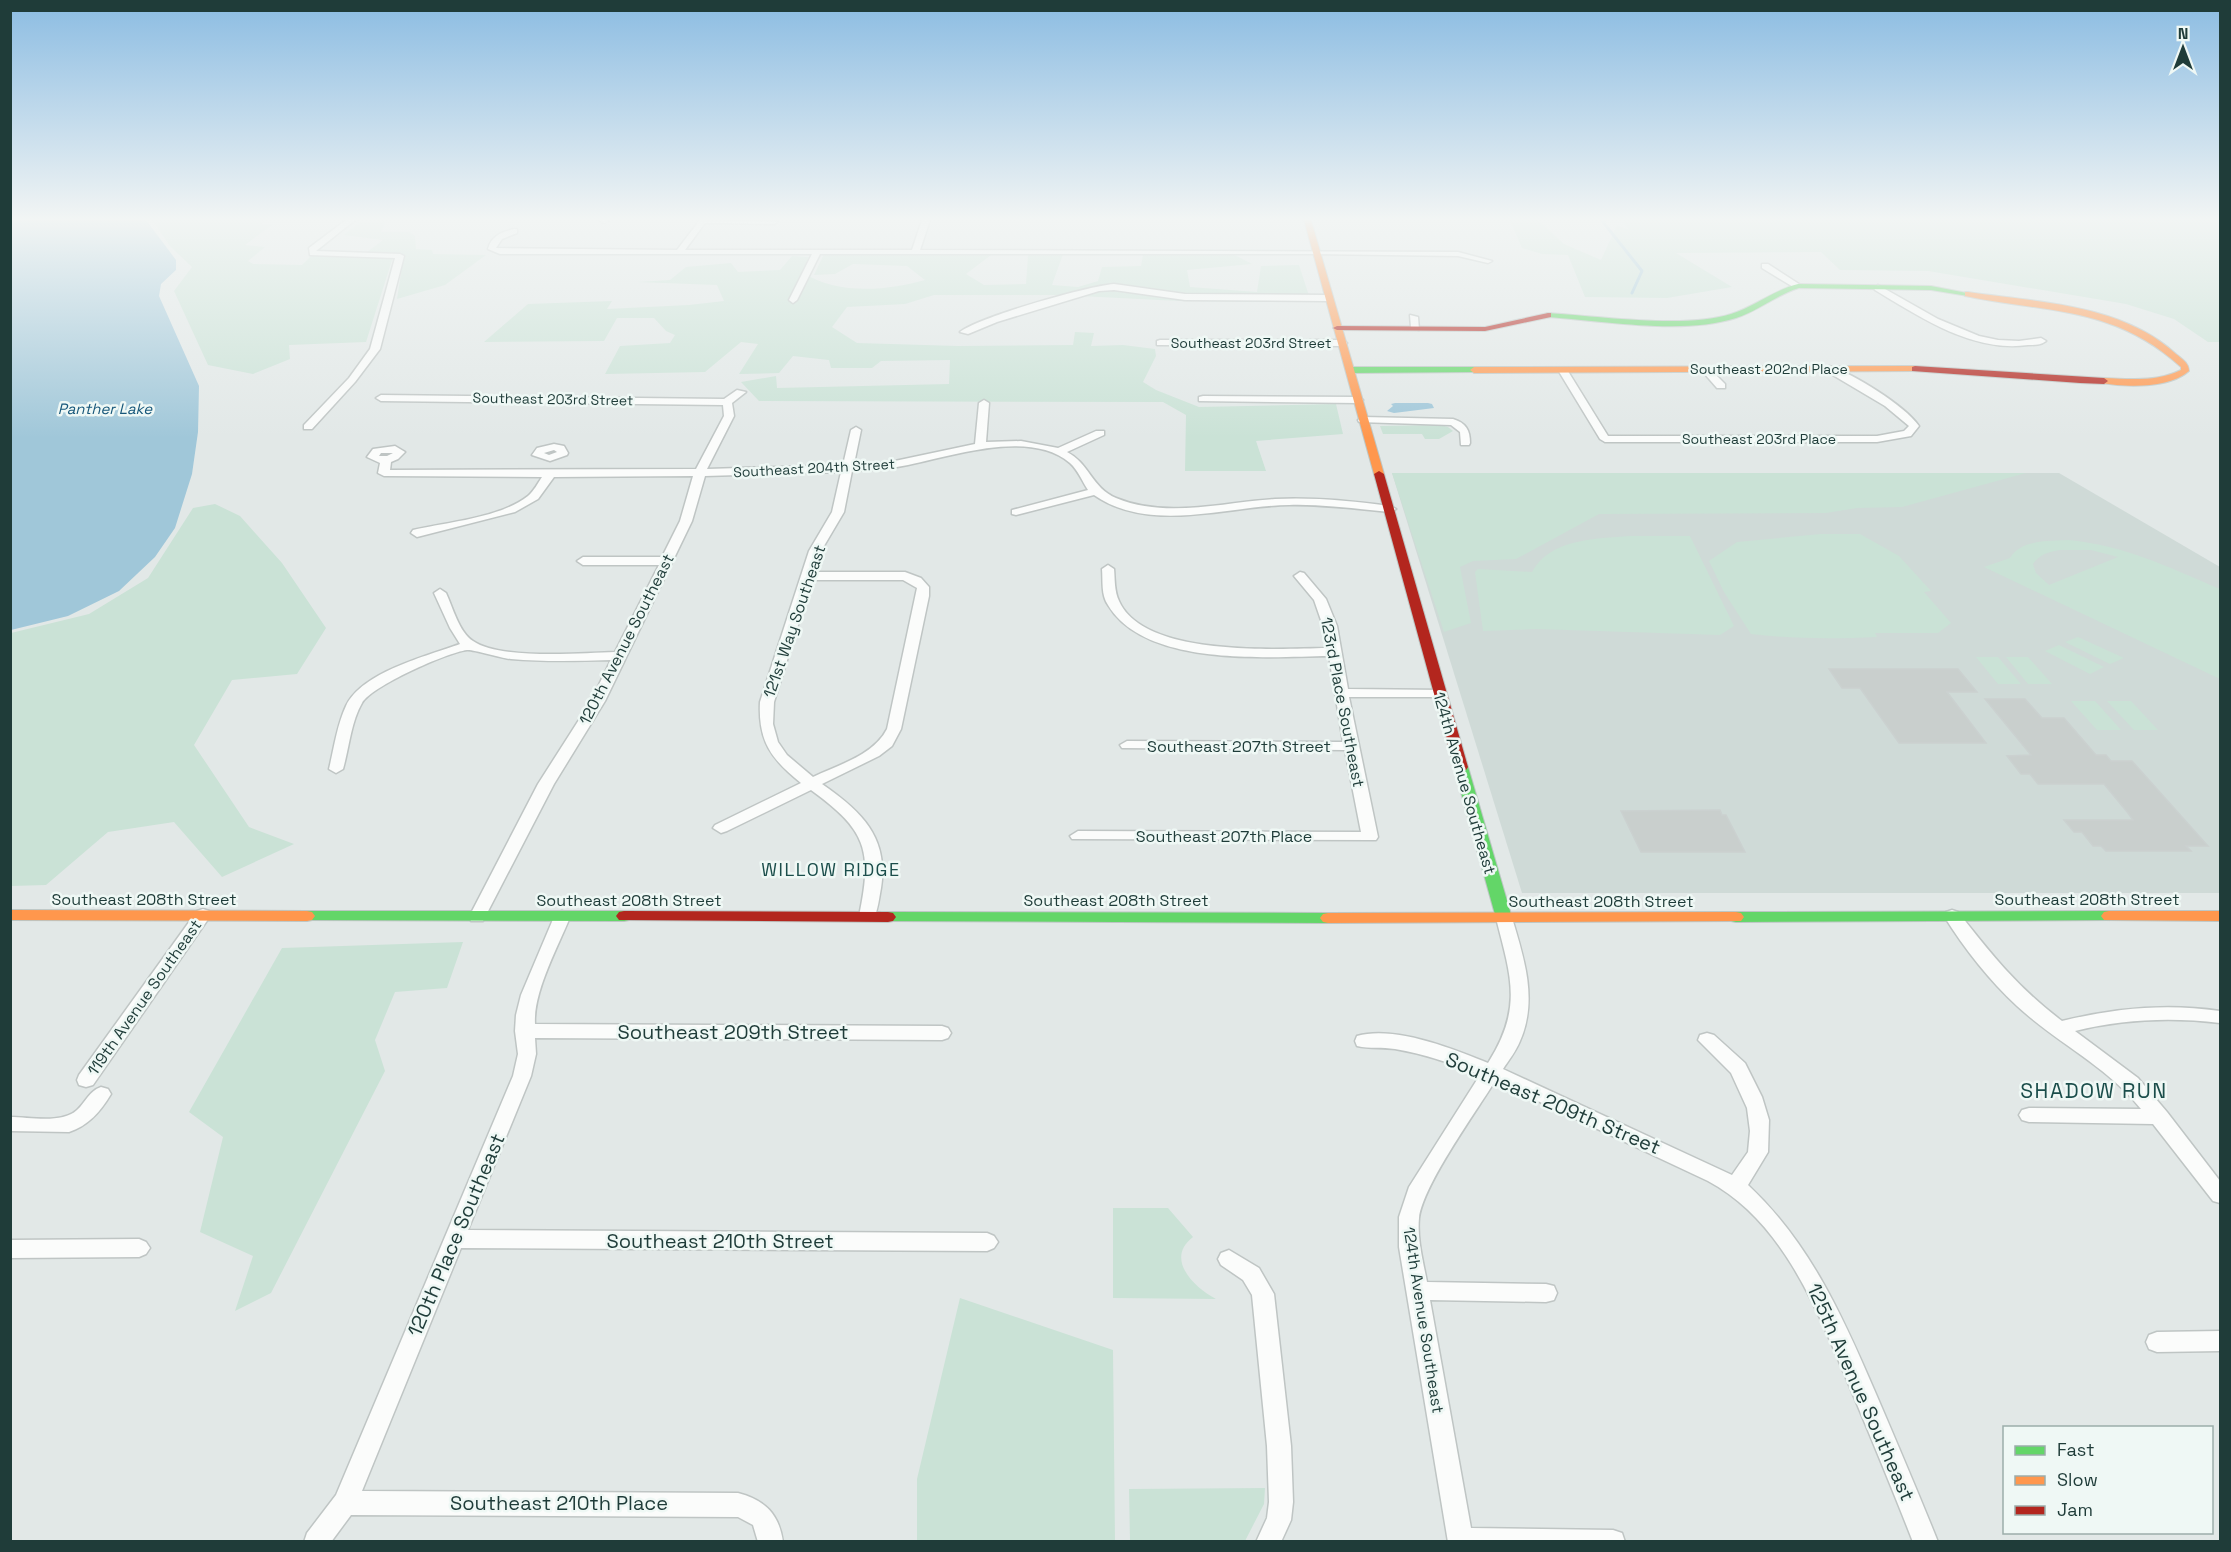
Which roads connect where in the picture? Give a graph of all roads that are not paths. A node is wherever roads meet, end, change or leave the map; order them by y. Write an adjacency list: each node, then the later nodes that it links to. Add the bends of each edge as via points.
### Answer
1 (390, 292): 28 (street, via 375,349)
2 (797, 292): 10 (street)
3 (1084, 292): 12 (street)
4 (1153, 292): 9 (street, via 1185,297)
5 (1326, 292): 9 (street, 124th Avenue Southeast)
6 (1780, 292): 11 (street, via 1734,316 1708,321 1554,314 1485,329 1414,323)
7 (1886, 292): 13 (street, via 1977,339)
8 (1958, 292): 16 (street, Southeast 202nd Place, via 2121,322 2176,356 2186,366 2185,371 2154,381 2063,381 1965,369)
9 (1328, 298): 11 (street, 124th Avenue Southeast)
10 (793, 300)
11 (1337, 328): 15 (street, 124th Avenue Southeast)
12 (965, 332)
13 (2041, 341)
14 (1160, 343): 15 (street, Southeast 203rd Street)
15 (1342, 343): 17 (street, 124th Avenue Southeast)
16 (1829, 369): 18 (street, Southeast 203rd Place, via 1908,417 1914,426 1907,434 1877,439 1605,439); 19 (street, Southeast 202nd Place)
17 (1350, 370): 18 (street, Southeast 202nd Place); 24 (street, 124th Avenue Southeast)
18 (1563, 370): 19 (street, Southeast 202nd Place)
19 (1706, 370): 20 (street)
20 (1720, 386)
21 (741, 392): 25 (street)
22 (381, 398): 25 (street, Southeast 203rd Street)
23 (1203, 399): 24 (street)
24 (1358, 400): 27 (street, 124th Avenue Southeast)
25 (726, 402): 37 (street, 120th Avenue Southeast, via 729,416)
26 (984, 404): 32 (street)
27 (1363, 420): 31 (street, via 1453,422 1465,432); 41 (street, 124th Avenue Southeast)
28 (308, 427)
29 (856, 430): 36 (street, 121st Way Southeast)
30 (1100, 432): 33 (street)
31 (1465, 443)
32 (980, 445): 33 (street, Southeast 204th Street, via 1027,445); 36 (street, Southeast 204th Street, via 912,462)
33 (1058, 452): 40 (street, Southeast 204th Street, via 1078,465)
34 (546, 458): 38 (street)
35 (386, 459): 38 (street, Southeast 204th Street, via 384,473)
36 (848, 468): 37 (street, Southeast 204th Street); 47 (street, 121st Way Southeast, via 838,512 815,551)
37 (700, 472): 39 (street, Southeast 204th Street); 45 (street, 120th Avenue Southeast, via 686,521)
38 (536, 474): 39 (street, Southeast 204th Street)
39 (550, 474): 43 (street, via 538,492 525,502)
40 (1096, 491): 41 (street, Southeast 204th Street, via 1125,505 1169,513 1277,502); 42 (street)
41 (1389, 509): 54 (street, 124th Avenue Southeast)
42 (1016, 512)
43 (417, 533)
44 (583, 561): 45 (street)
45 (667, 561): 52 (street, 120th Avenue Southeast)
46 (1108, 569): 51 (street, via 1115,607 1135,626 1172,643 1218,651)
47 (807, 576): 58 (street, 121st Way Southeast, via 765,719 777,752); 58 (street, via 912,579 924,591 894,729 883,748)
48 (1300, 576): 51 (street, 123rd Place Southeast, via 1323,604)
49 (440, 592): 50 (street)
50 (468, 645): 52 (street, via 517,656); 57 (street, via 363,691 354,706)
51 (1334, 652): 53 (street, 123rd Place Southeast)
52 (620, 656): 67 (street, 120th Avenue Southeast, via 546,784)
53 (1342, 693): 54 (street); 56 (street, 123rd Place Southeast)
54 (1439, 693): 69 (street, 124th Avenue Southeast)
55 (1128, 745): 56 (street, Southeast 207th Street)
56 (1351, 746): 61 (street, 123rd Place Southeast)
57 (336, 769)
58 (810, 784): 59 (street); 64 (street, 121st Way Southeast, via 858,821 869,843 874,879)
59 (721, 828)
60 (1078, 836): 61 (street, Southeast 207th Place)
61 (1370, 837)
62 (10, 915): 63 (street, Southeast 208th Street)
63 (203, 915): 67 (street, Southeast 208th Street); 77 (street, 119th Avenue Southeast)
64 (867, 916): 68 (street, Southeast 208th Street); 69 (street, Southeast 208th Street)
65 (1952, 916): 66 (street, Southeast 208th Street); 69 (street, Southeast 208th Street); 71 (street, via 2024,1002)
66 (2220, 916)
67 (477, 917): 68 (street, Southeast 208th Street)
68 (562, 917): 72 (street, 120th Place Southeast, via 530,995)
69 (1504, 918): 76 (street, 124th Avenue Southeast, via 1517,966 1521,1013 1511,1041)
70 (2220, 1017): 71 (street, via 2148,1011)
71 (2061, 1028): 80 (street, via 2131,1083)
72 (524, 1031): 73 (street, Southeast 209th Street); 84 (street, 120th Place Southeast, via 527,1054 522,1076)
73 (942, 1033)
74 (1707, 1040): 82 (street, via 1737,1067 1759,1120 1758,1151)
75 (1364, 1041): 76 (street, Southeast 209th Street, via 1380,1039 1417,1046)
76 (1491, 1072): 82 (street, Southeast 209th Street); 89 (street, 124th Avenue Southeast, via 1419,1187 1408,1217)
77 (86, 1080)
78 (101, 1094): 81 (street, via 77,1122 69,1125)
79 (2029, 1115): 80 (street)
80 (2160, 1117): 83 (street)
81 (10, 1124)
82 (1735, 1186): 99 (street, 125th Avenue Southeast, via 1778,1228 1819,1291)
83 (2220, 1195)
84 (453, 1239): 85 (street, Southeast 210th Street); 93 (street, 120th Place Southeast)
85 (987, 1242)
86 (139, 1248): 87 (street)
87 (10, 1249)
88 (1229, 1259): 97 (street, via 1251,1274 1263,1294 1281,1493 1279,1520)
89 (1418, 1291): 90 (street); 95 (street, 124th Avenue Southeast)
90 (1546, 1293)
91 (2220, 1341): 92 (street)
92 (2157, 1342)
93 (345, 1503): 94 (street, Southeast 210th Place, via 727,1504 751,1508); 96 (street, 120th Place Southeast)
94 (769, 1533)
95 (1461, 1541): 98 (street)
96 (316, 1542)
97 (1268, 1542)
98 (1613, 1542)
99 (1926, 1542)

